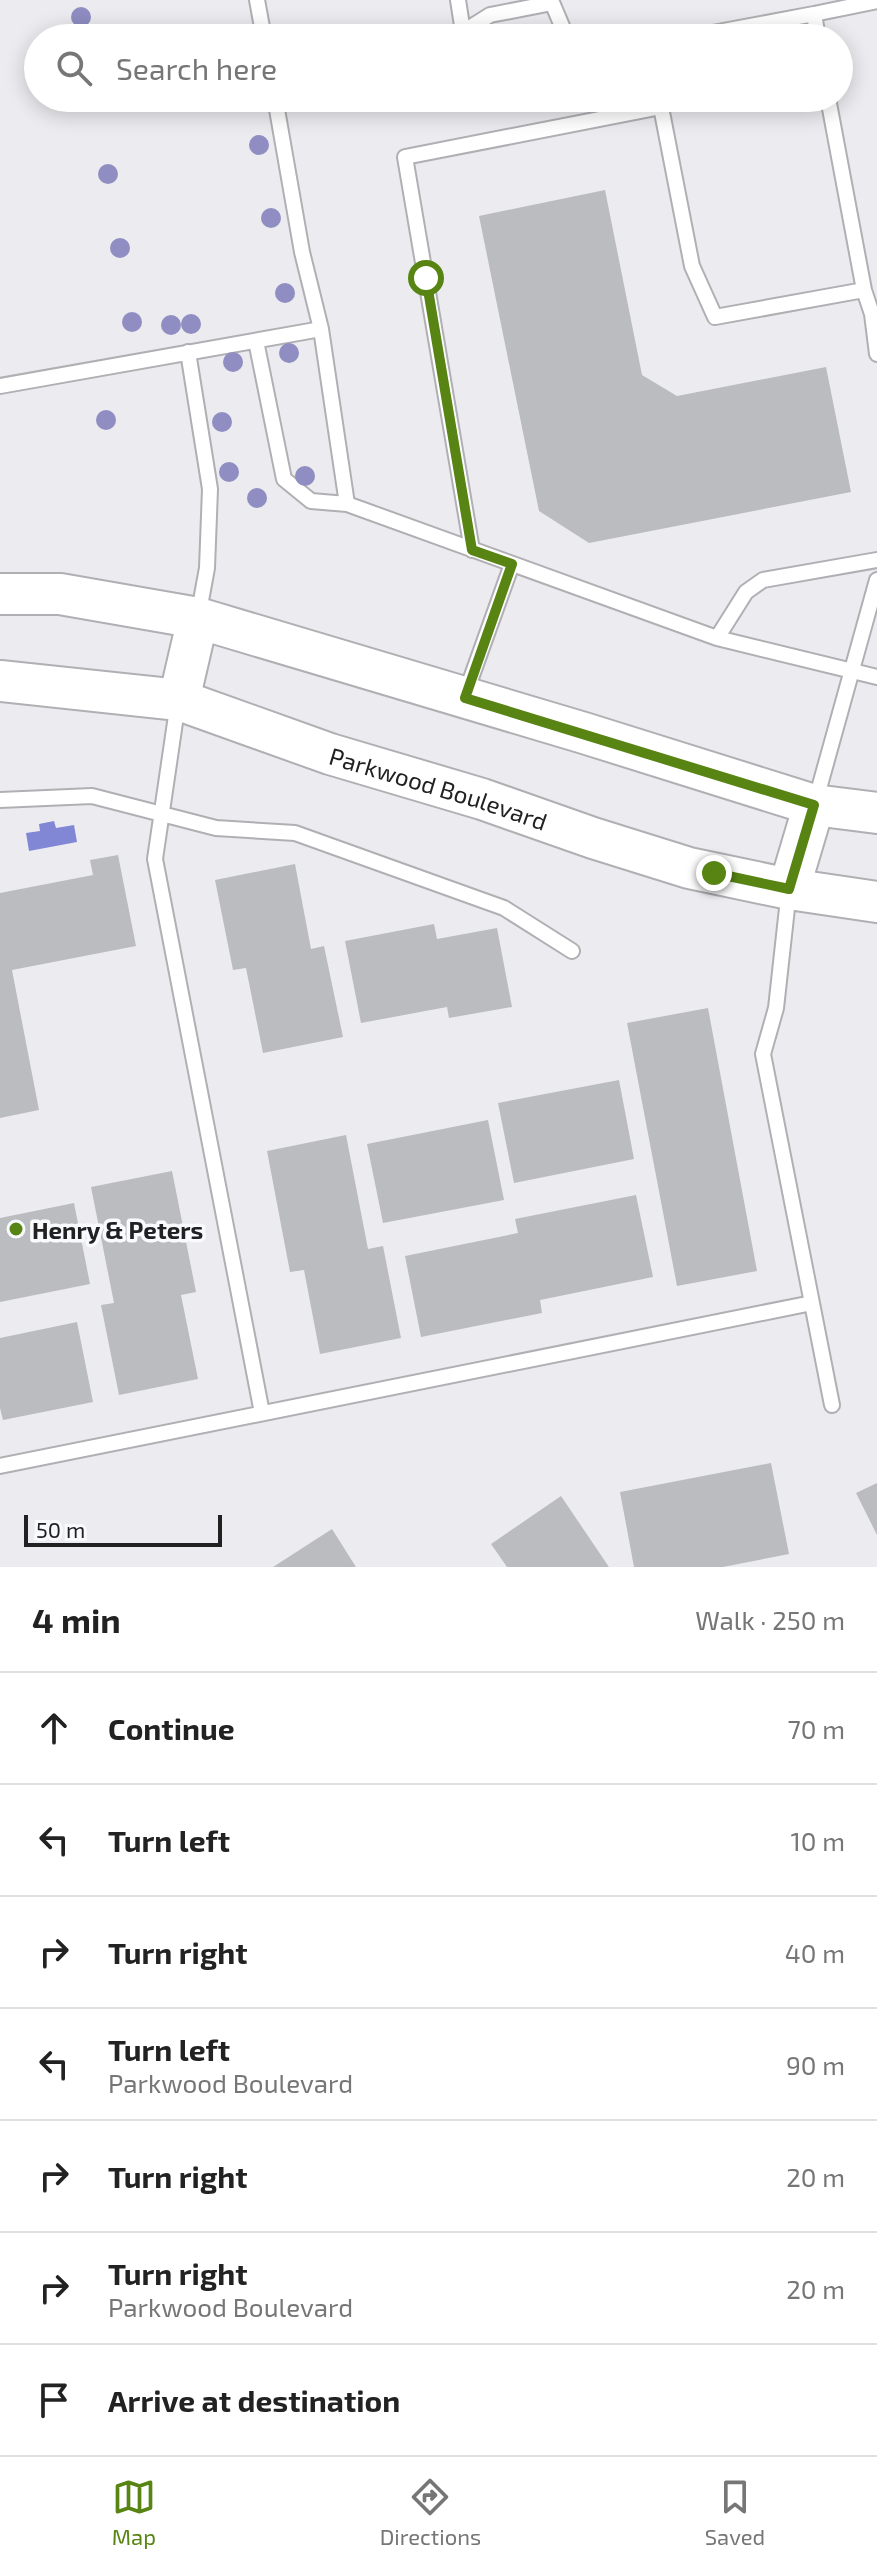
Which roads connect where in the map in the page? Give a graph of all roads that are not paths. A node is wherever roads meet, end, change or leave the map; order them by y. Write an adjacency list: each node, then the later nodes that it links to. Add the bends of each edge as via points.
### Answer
1 (257, 0): 6 (lane)
2 (458, 0): 7 (lane)
3 (552, 1): 8 (lane, via 490,15); 9 (lane)
4 (877, 1): 5 (lane)
5 (814, 14): 10 (lane); 11 (lane)
6 (261, 24)
7 (462, 24)
8 (476, 24)
9 (561, 24)
10 (761, 24)
11 (816, 24)
12 (277, 112): 18 (lane)
13 (614, 112): 24 (lane, via 405,157)
14 (662, 112): 16 (lane, via 692,266 715,317)
15 (831, 112): 16 (lane)
16 (864, 290): 17 (lane)
17 (874, 314): 21 (lane)
18 (321, 329): 19 (lane); 23 (lane)
19 (256, 341): 20 (lane); 23 (lane, via 284,479 311,501)
20 (188, 352): 22 (lane); 29 (lane, via 210,489 207,568)
21 (877, 354)
22 (0, 386)
23 (347, 504): 24 (lane)
24 (472, 550): 26 (lane)
25 (877, 560): 30 (lane, via 763,580 746,592)
26 (512, 564): 30 (lane); 34 (lane)
27 (876, 586): 31 (lane)
28 (0, 594): 29 (main road, via 60,594)
29 (198, 618): 34 (main road); 35 (main road)
30 (717, 638): 31 (lane)
31 (850, 672): 32 (lane); 37 (lane)
32 (877, 677)
33 (0, 681): 35 (main road, Parkwood Boulevard)
34 (465, 698): 37 (main road)
35 (179, 700): 38 (lane); 40 (main road, Parkwood Boulevard, via 330,754 689,868)
36 (0, 800): 38 (lane, via 92,796)
37 (814, 805): 39 (main road); 40 (main road)
38 (162, 813): 42 (lane, via 216,828 295,833 504,908); 45 (lane, via 155,859)
39 (877, 813)
40 (789, 889): 41 (main road, Parkwood Boulevard); 43 (lane, via 776,1008 763,1054)
41 (877, 902)
42 (572, 951)
43 (812, 1303): 44 (lane); 45 (lane)
44 (832, 1405)
45 (262, 1413): 46 (lane)
46 (0, 1466)

